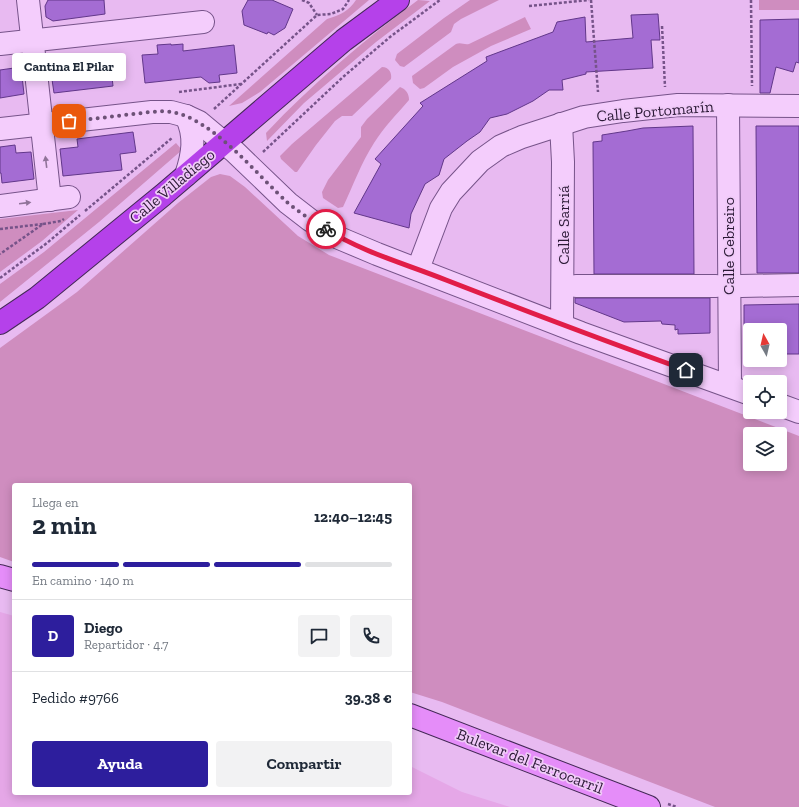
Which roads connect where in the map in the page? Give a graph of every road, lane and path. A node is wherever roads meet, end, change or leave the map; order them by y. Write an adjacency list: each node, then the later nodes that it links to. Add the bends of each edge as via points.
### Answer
1 (28, 0): 11 (street)
2 (302, 0): 8 (path, via 309,3)
3 (398, 0): 22 (highway, Calle Villadiego, via 344,40)
4 (440, 0): 23 (path, via 342,77)
5 (590, 0): 7 (path); 15 (path)
6 (751, 0): 14 (path)
7 (529, 6)
8 (317, 15)
9 (203, 22): 11 (street)
10 (662, 26): 13 (path)
11 (32, 41): 12 (street); 19 (street)
12 (0, 44)
13 (665, 87)
14 (752, 87)
15 (598, 92)
16 (728, 105): 17 (street, Calle Portomarín); 20 (street, Calle Portomarín, via 678,105 623,111 584,117); 35 (street, Calle Cebreiro)
17 (799, 106)
18 (186, 116): 19 (street, via 171,112 152,112); 22 (street, via 199,122); 24 (street, via 193,139)
19 (42, 124): 21 (street); 25 (street, one-way to 19, via 60,199)
20 (561, 124): 28 (street, Calle Portomarín, via 522,136 501,146 469,172 441,208); 34 (street, Calle Sarriá)
21 (0, 129)
22 (224, 142): 23 (street); 24 (highway, Calle Villadiego)
23 (249, 165): 28 (street, via 288,203 339,238)
24 (186, 175): 33 (highway, Calle Villadiego, via 37,298)
25 (0, 206)
26 (0, 229): 27 (path, via 44,224)
27 (0, 254)
28 (418, 269): 34 (street)
29 (799, 285): 32 (street)
30 (576, 286): 31 (street)
31 (716, 286)
32 (741, 286)
33 (0, 323)
34 (562, 325): 35 (street)
35 (740, 390)
36 (787, 408): 37 (street)
37 (799, 412)
38 (0, 576): 39 (main road)
39 (12, 579)
40 (412, 716): 41 (main road, Bulevar del Ferrocarril)
41 (649, 807)

